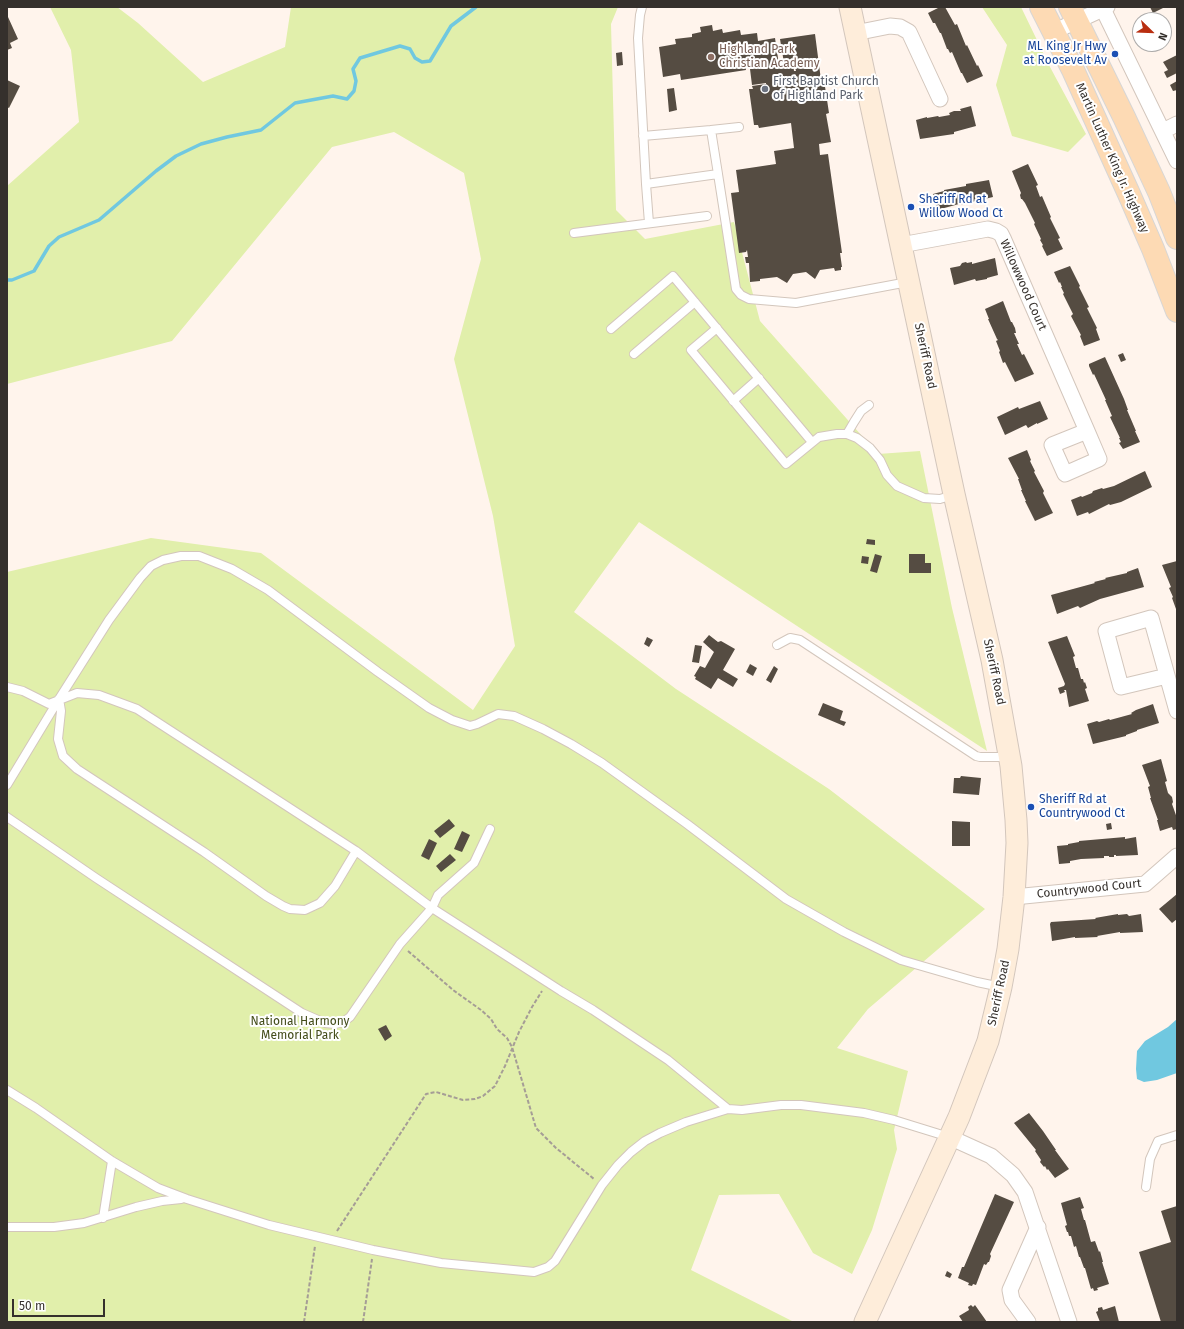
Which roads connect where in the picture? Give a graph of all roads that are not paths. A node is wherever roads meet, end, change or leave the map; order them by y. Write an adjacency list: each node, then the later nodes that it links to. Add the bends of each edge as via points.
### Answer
1 (642, 7): 13 (lane, via 638,38)
2 (850, 7): 7 (main road, Sheriff Road)
3 (1041, 7): 6 (main road, Martin Luther King Jr. Highway)
4 (1104, 8): 5 (street); 12 (street)
5 (1074, 14): 6 (street); 20 (main road, via 1152,178)
6 (1054, 32): 24 (main road, Martin Luther King Jr. Highway, via 1130,194)
7 (855, 33): 8 (street, via 890,26 900,27 909,32); 21 (main road, Sheriff Road)
8 (940, 99)
9 (1177, 124): 12 (street)
10 (739, 127): 11 (lane)
11 (711, 130): 13 (lane); 15 (lane)
12 (1163, 131): 14 (street)
13 (643, 136): 16 (lane)
14 (1177, 160)
15 (718, 174): 16 (lane); 22 (lane, via 736,289 741,295 750,299 796,303)
16 (646, 184): 18 (lane)
17 (707, 216): 18 (lane)
18 (649, 223): 19 (lane)
19 (574, 233)
20 (1177, 238)
21 (901, 245): 22 (main road, Sheriff Road); 31 (street, Willowwood Court, via 988,229 999,232)
22 (908, 282): 34 (main road, Sheriff Road)
23 (695, 302): 25 (lane); 26 (lane, via 673,276); 27 (lane)
24 (1177, 311)
25 (717, 328): 28 (lane); 29 (lane, via 691,350)
26 (611, 330)
27 (634, 354)
28 (759, 378): 29 (lane); 33 (lane)
29 (733, 401): 33 (lane, via 786,464)
30 (869, 405): 32 (lane, via 861,411)
31 (1087, 431)
32 (847, 434): 33 (lane, via 819,437); 34 (lane, via 870,448 897,486 924,498 940,499)
33 (812, 442)
34 (954, 494): 40 (main road, Sheriff Road, via 992,660)
35 (777, 645): 40 (lane, via 790,638 800,640 976,756)
36 (1167, 676): 36 (street, via 1151,618 1106,631 1121,687); 39 (street)
37 (7, 687): 38 (lane, via 23,691 49,704)
38 (59, 699): 41 (lane); 44 (lane, via 77,693 99,695 137,709); 44 (lane, via 61,711 58,739 63,756 77,769 283,906 304,910 320,903 335,886); 48 (lane, via 109,620 151,566 181,556 199,556 232,569 268,590 378,672 429,708 452,720 470,726 498,714 514,716 571,744 687,824 786,899 844,932 901,960)
39 (1177, 711)
40 (1010, 757): 46 (main road, Sheriff Road, via 1017,843)
41 (7, 786)
42 (7, 817): 47 (lane, via 295,1008 325,1023 335,1024 350,1017 400,944)
43 (490, 830): 47 (lane, via 474,863 438,895)
44 (356, 851): 47 (lane)
45 (1177, 856): 46 (street, Countrywood Court, via 1145,884)
46 (1014, 896): 48 (main road, Sheriff Road)
47 (432, 908): 50 (lane, via 668,1060)
48 (1001, 987): 52 (main road, Sheriff Road, via 988,1041)
49 (7, 1090): 53 (lane)
50 (728, 1109): 52 (lane, via 801,1105 841,1110 894,1120); 55 (lane, via 660,1133 631,1152 602,1185 555,1261 548,1267 534,1272 441,1263 373,1250 269,1225)
51 (1177, 1135): 54 (lane, via 1158,1141 1150,1159)
52 (949, 1137): 58 (street, via 986,1153 1013,1175 1026,1192); 59 (main road, Sheriff Road)
53 (112, 1160): 55 (lane, via 158,1188); 56 (lane)
54 (1146, 1187)
55 (187, 1199): 56 (lane, via 162,1201)
56 (103, 1218): 57 (lane, via 54,1226)
57 (7, 1227)
58 (1038, 1227): 60 (street, via 1010,1290 1012,1300); 61 (street)
59 (865, 1322)
60 (1028, 1322)
61 (1069, 1322)

